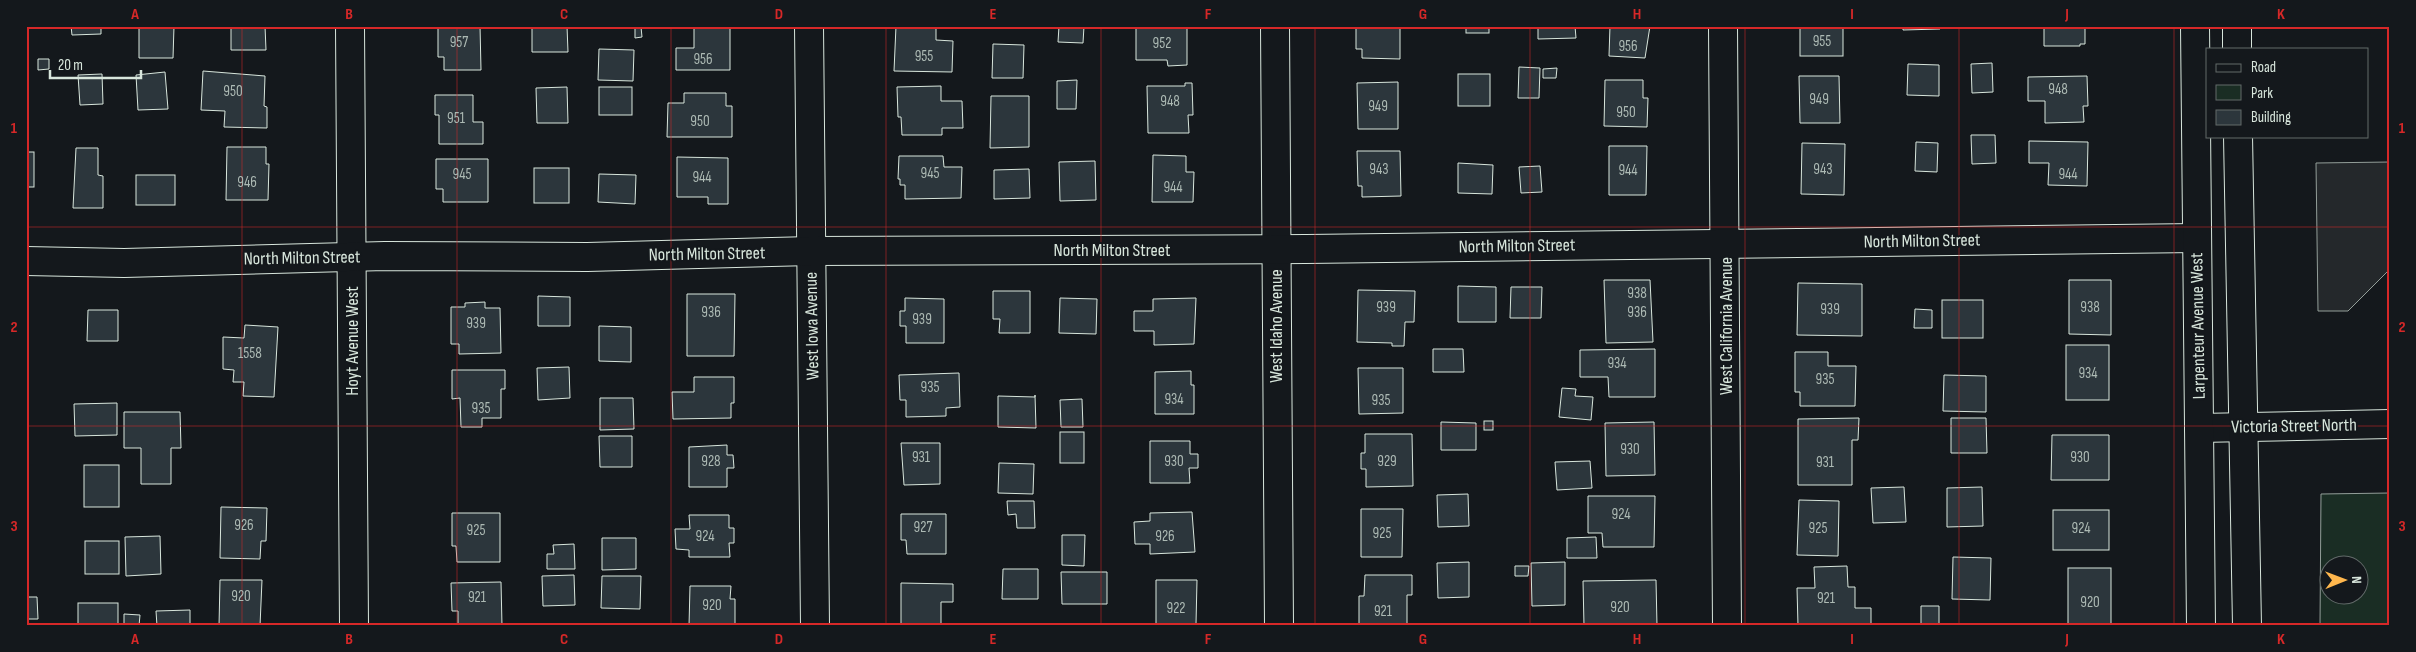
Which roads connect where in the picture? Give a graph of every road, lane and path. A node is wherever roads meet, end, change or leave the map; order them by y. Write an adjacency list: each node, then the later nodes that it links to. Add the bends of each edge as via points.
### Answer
1 (350, 26): 13 (street, Hoyt Avenue West)
2 (809, 26): 12 (street, West Iowa Avenue)
3 (1274, 26): 11 (street, West Idaho Avenue)
4 (1723, 26): 10 (street, West California Avenue)
5 (2195, 26): 9 (street, Larpenteur Avenue West)
6 (2237, 26): 7 (street)
7 (2237, 48)
8 (2238, 138): 16 (street)
9 (2197, 238): 10 (street, North Milton Street); 17 (street, Larpenteur Avenue West)
10 (1726, 244): 11 (street, North Milton Street); 21 (street, West California Avenue)
11 (1276, 249): 12 (street, North Milton Street); 20 (street, West Idaho Avenue)
12 (811, 251): 13 (street, North Milton Street, via 587,257); 19 (street, West Iowa Avenue)
13 (351, 257): 14 (street, North Milton Street, via 124,263); 18 (street, Hoyt Avenue West)
14 (26, 260)
15 (2390, 424): 16 (street, Victoria Street North)
16 (2242, 427): 17 (street, Victoria Street North); 23 (street)
17 (2199, 428): 22 (street, Larpenteur Avenue West)
18 (354, 626)
19 (815, 626)
20 (1278, 626)
21 (1727, 626)
22 (2201, 626)
23 (2247, 626)

